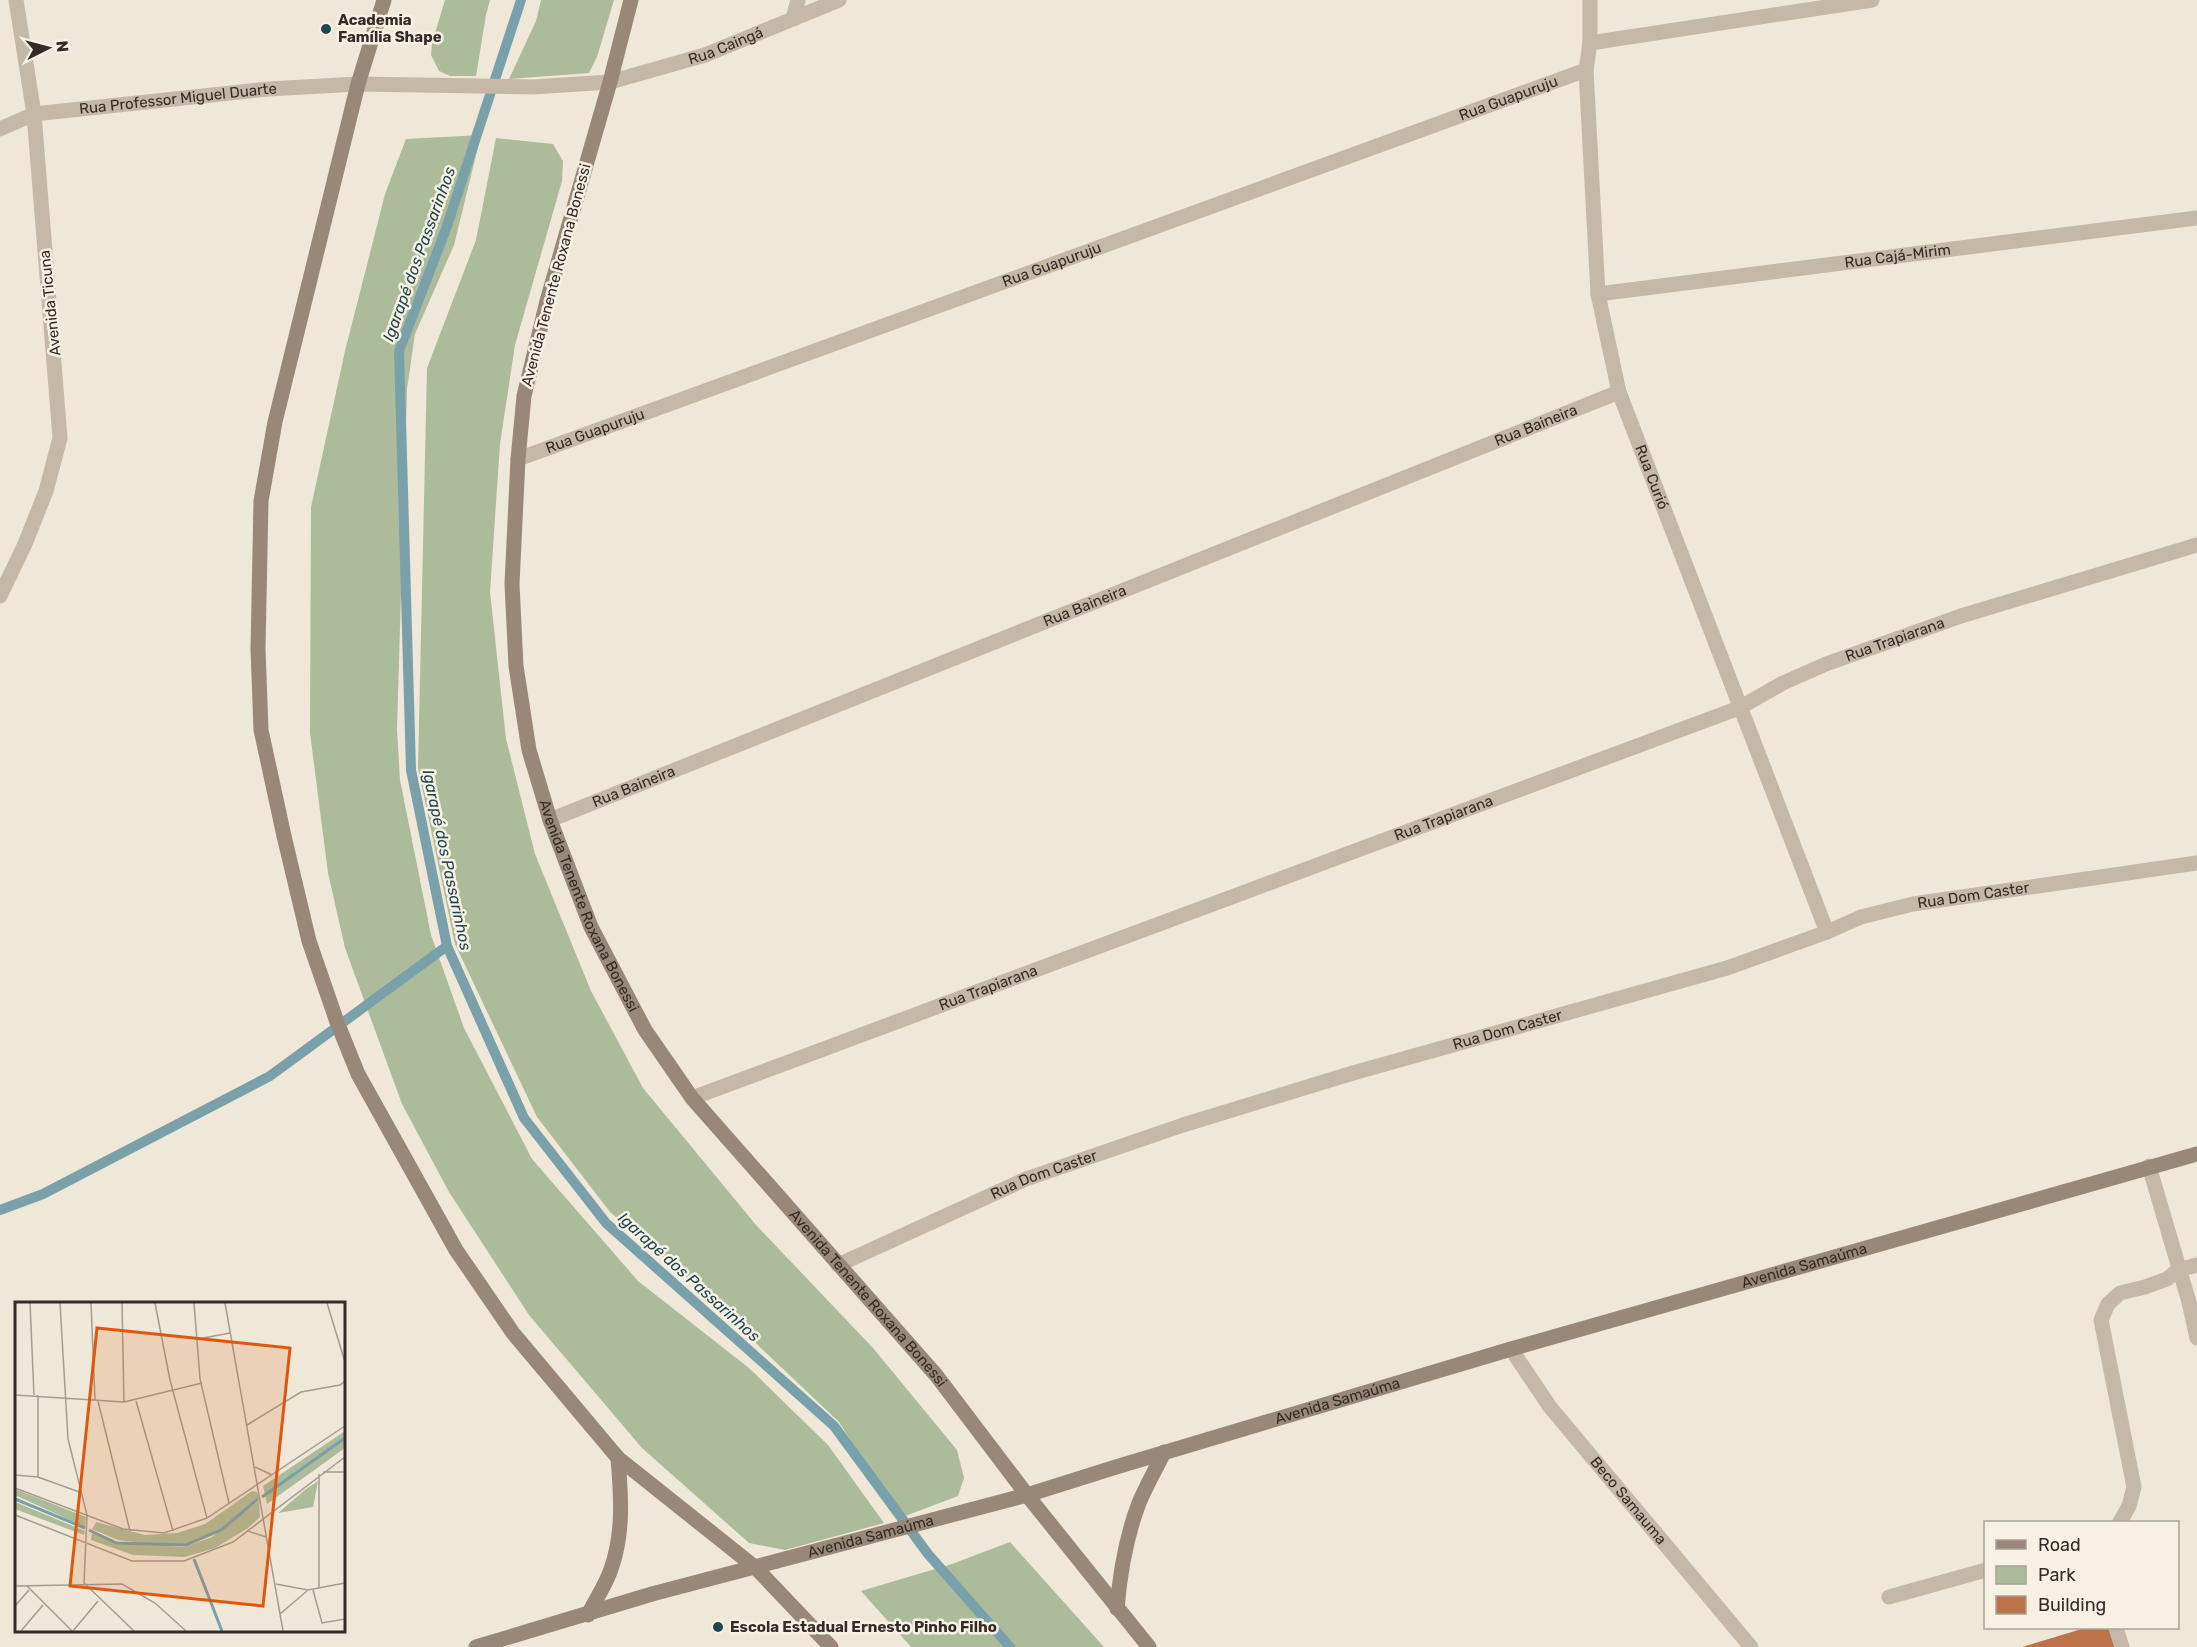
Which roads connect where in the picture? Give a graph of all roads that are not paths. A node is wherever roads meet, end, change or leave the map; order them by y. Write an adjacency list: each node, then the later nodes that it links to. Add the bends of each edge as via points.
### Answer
1 (16, 0): 14 (street, Avenida Ticuna)
2 (384, 0): 12 (street)
3 (631, 0): 11 (street, Avenida Tenente Roxana Bonessi)
4 (798, 0): 8 (street)
5 (839, 0): 8 (street, Rua Caingá)
6 (1590, 0): 9 (street, Rua Curió)
7 (1872, 0): 9 (street)
8 (793, 19): 11 (street, Rua Caingá, via 705,55)
9 (1590, 43): 10 (street, Rua Curió)
10 (1586, 70): 17 (street, Rua Curió); 19 (street, Rua Guapuruju)
11 (610, 82): 13 (street, Rua Caingá); 19 (street, Avenida Tenente Roxana Bonessi, via 542,322 524,396)
12 (358, 84): 13 (street, Rua Professor Miguel Duarte); 14 (street, Rua Professor Miguel Duarte, via 268,89); 35 (street, via 275,422 261,501 261,730 309,941 358,1074 456,1250 513,1334)
13 (533, 87)
14 (34, 114): 15 (street, Rua Professor Miguel Duarte); 21 (street, Avenida Ticuna, via 60,438 46,491)
15 (0, 129)
16 (2197, 218): 17 (street, Rua Cajá-Mirim)
17 (1598, 294): 18 (street, Rua Curió)
18 (1619, 392): 22 (street, Rua Curió); 23 (street, Rua Baineira)
19 (518, 459): 23 (street, Avenida Tenente Roxana Bonessi, via 512,584 516,666 529,750)
20 (2197, 545): 22 (street, Rua Trapiarana, via 1961,616 1837,660 1783,683)
21 (0, 596)
22 (1739, 708): 25 (street, Rua Curió); 26 (street, Rua Trapiarana)
23 (550, 820): 26 (street, Avenida Tenente Roxana Bonessi, via 591,927 645,1030)
24 (2196, 865): 25 (street, Rua Dom Caster, via 1913,904 1861,917)
25 (1827, 932): 29 (street, Rua Dom Caster, via 1727,968 1183,1125 1026,1179)
26 (692, 1098): 29 (street, Avenida Tenente Roxana Bonessi)
27 (2197, 1154): 28 (street, Avenida Samaúma)
28 (2149, 1167): 31 (street); 33 (street, Avenida Samaúma)
29 (838, 1265): 36 (street, Avenida Tenente Roxana Bonessi, via 936,1375)
30 (2197, 1265): 31 (street)
31 (2178, 1270): 32 (street); 37 (street, via 2167,1279 2120,1293 2108,1304 2101,1320 2134,1488)
32 (2197, 1338)
33 (1511, 1349): 34 (street, Avenida Samaúma); 47 (street, Beco Samauma, via 1550,1407)
34 (1164, 1452): 36 (street, Avenida Samaúma); 41 (street, via 1131,1528)
35 (618, 1458): 38 (street); 42 (street, via 620,1532 611,1569)
36 (1027, 1496): 38 (street, Avenida Samaúma); 41 (street, Avenida Tenente Roxana Bonessi)
37 (2121, 1521)
38 (756, 1568): 42 (street, Avenida Samaúma); 45 (street)
39 (1984, 1571): 40 (street)
40 (1889, 1597)
41 (1117, 1609): 46 (street, Avenida Tenente Roxana Bonessi)
42 (588, 1615): 44 (street, Avenida Samaúma)
43 (2116, 1629): 48 (street)
44 (476, 1647)
45 (831, 1647)
46 (1149, 1647)
47 (1751, 1647)
48 (2122, 1647)

